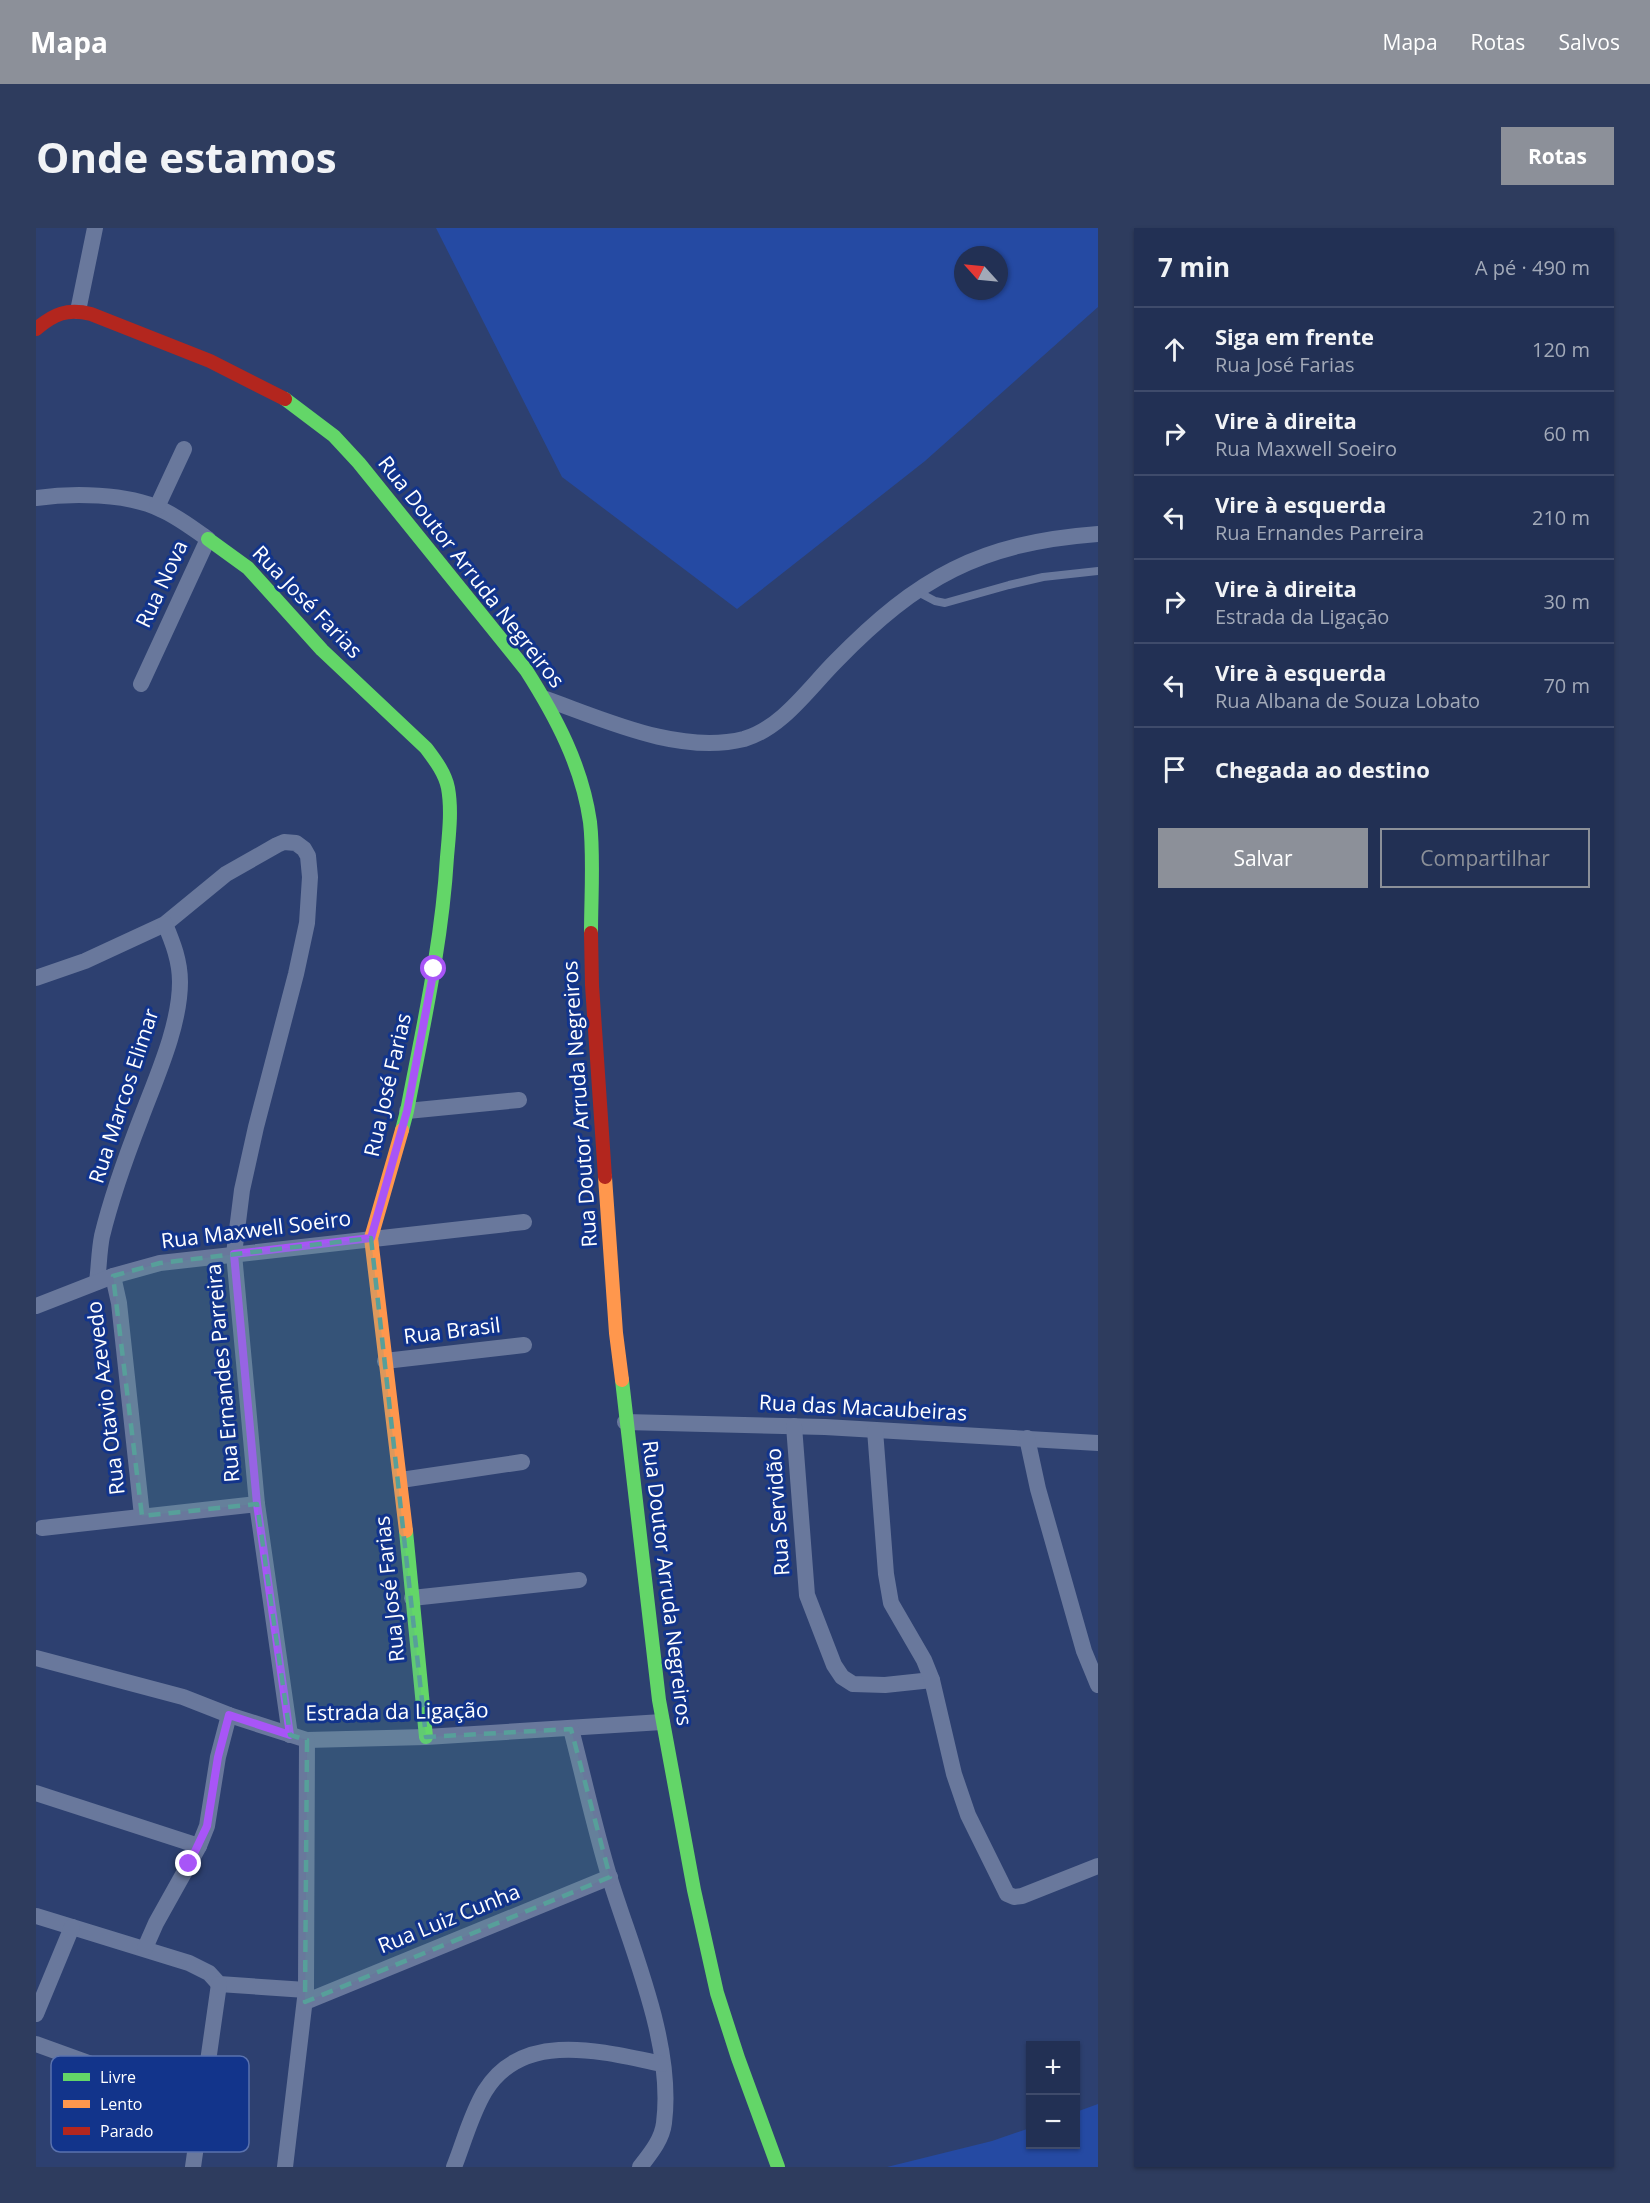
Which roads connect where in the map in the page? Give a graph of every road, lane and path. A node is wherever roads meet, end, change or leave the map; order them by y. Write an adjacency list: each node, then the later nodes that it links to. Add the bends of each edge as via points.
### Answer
1 (95, 228): 2 (street)
2 (78, 311): 3 (street, via 58,314); 12 (street, Rua Doutor Arruda Negreiros, via 194,353 246,378 293,404 335,437)
3 (36, 329)
4 (184, 449): 6 (street)
5 (36, 498): 6 (street, Rua Nova, via 94,495)
6 (158, 507): 8 (street, Rua Nova)
7 (1098, 534): 10 (street, via 993,552 956,567)
8 (208, 538): 11 (street, Rua Nova); 16 (street, Rua José Farias, via 249,568 329,657 426,748 448,786 450,811 439,934)
9 (1098, 571): 10 (lane, via 1043,577 945,603)
10 (916, 591): 12 (street, via 881,617 785,714 763,731 744,739 671,739 635,731)
11 (141, 684)
12 (546, 699): 24 (street, Rua Doutor Arruda Negreiros, via 572,756 590,825 597,1075)
13 (165, 924): 14 (street, via 85,961); 19 (street, Rua Ernandes Parreira, via 235,868 277,845 291,842 304,849 310,863 307,923 242,1190); 20 (street, Rua Marcos Elimar, via 179,969 178,1000 168,1043 105,1227 100,1250)
14 (36, 978)
15 (519, 1100): 16 (street)
16 (407, 1111): 18 (street, Rua José Farias)
17 (524, 1222): 18 (street, Rua Maxwell Soeiro)
18 (371, 1238): 19 (street, Rua Maxwell Soeiro); 23 (street, Rua José Farias)
19 (234, 1254): 20 (street, Rua Maxwell Soeiro, via 160,1263); 31 (street, Rua Ernandes Parreira)
20 (105, 1279): 21 (street, Rua Maxwell Soeiro); 32 (street, Rua Otavio Azevedo, via 121,1316)
21 (36, 1306)
22 (524, 1345): 23 (street, Rua Brasil)
23 (385, 1361): 30 (street, Rua José Farias)
24 (625, 1422): 25 (street, Rua das Macaubeiras); 40 (street, Rua Doutor Arruda Negreiros)
25 (794, 1426): 26 (street, Rua das Macaubeiras); 37 (street, Rua Servidão, via 807,1595 834,1665 853,1684)
26 (875, 1430): 27 (street, Rua das Macaubeiras); 37 (street, via 887,1589 895,1612)
27 (1027, 1438): 28 (street, Rua das Macaubeiras); 38 (street, via 1084,1651)
28 (1098, 1443)
29 (522, 1462): 30 (street)
30 (401, 1480): 35 (street, Rua José Farias)
31 (257, 1504): 32 (street); 42 (street, Rua Ernandes Parreira)
32 (142, 1516): 33 (street)
33 (42, 1528)
34 (579, 1580): 35 (street)
35 (412, 1598): 43 (street, Rua José Farias)
36 (36, 1658): 39 (street, Estrada da Ligação, via 183,1697)
37 (932, 1680): 47 (street, via 962,1798 1007,1894 1022,1896)
38 (1098, 1685)
39 (229, 1715): 42 (street, Estrada da Ligação); 46 (street, via 210,1812)
40 (662, 1722): 41 (street, Estrada da Ligação); 64 (street, Rua Doutor Arruda Negreiros, via 717,1994)
41 (571, 1729): 43 (street, Estrada da Ligação); 48 (street)
42 (290, 1735): 44 (street, Estrada da Ligação)
43 (426, 1737): 44 (street, Estrada da Ligação)
44 (307, 1740): 53 (street)
45 (36, 1793): 46 (street)
46 (199, 1846): 51 (street)
47 (1098, 1866)
48 (610, 1877): 53 (street, Rua Luiz Cunha); 58 (street, via 650,2002)
49 (36, 1916): 50 (street)
50 (72, 1926): 51 (street); 54 (street)
51 (144, 1948): 52 (street, via 200,1968)
52 (219, 1984): 53 (street, Rua Luiz Cunha); 57 (street)
53 (306, 1996): 61 (street)
54 (36, 2014)
55 (36, 2044): 56 (street)
56 (69, 2056)
57 (209, 2056)
58 (662, 2064): 62 (street, via 596,2050 570,2049 546,2051 508,2065 485,2091); 63 (street, via 664,2126)
59 (195, 2152): 60 (street)
60 (193, 2167)
61 (285, 2167)
62 (454, 2167)
63 (640, 2167)
64 (778, 2167)

